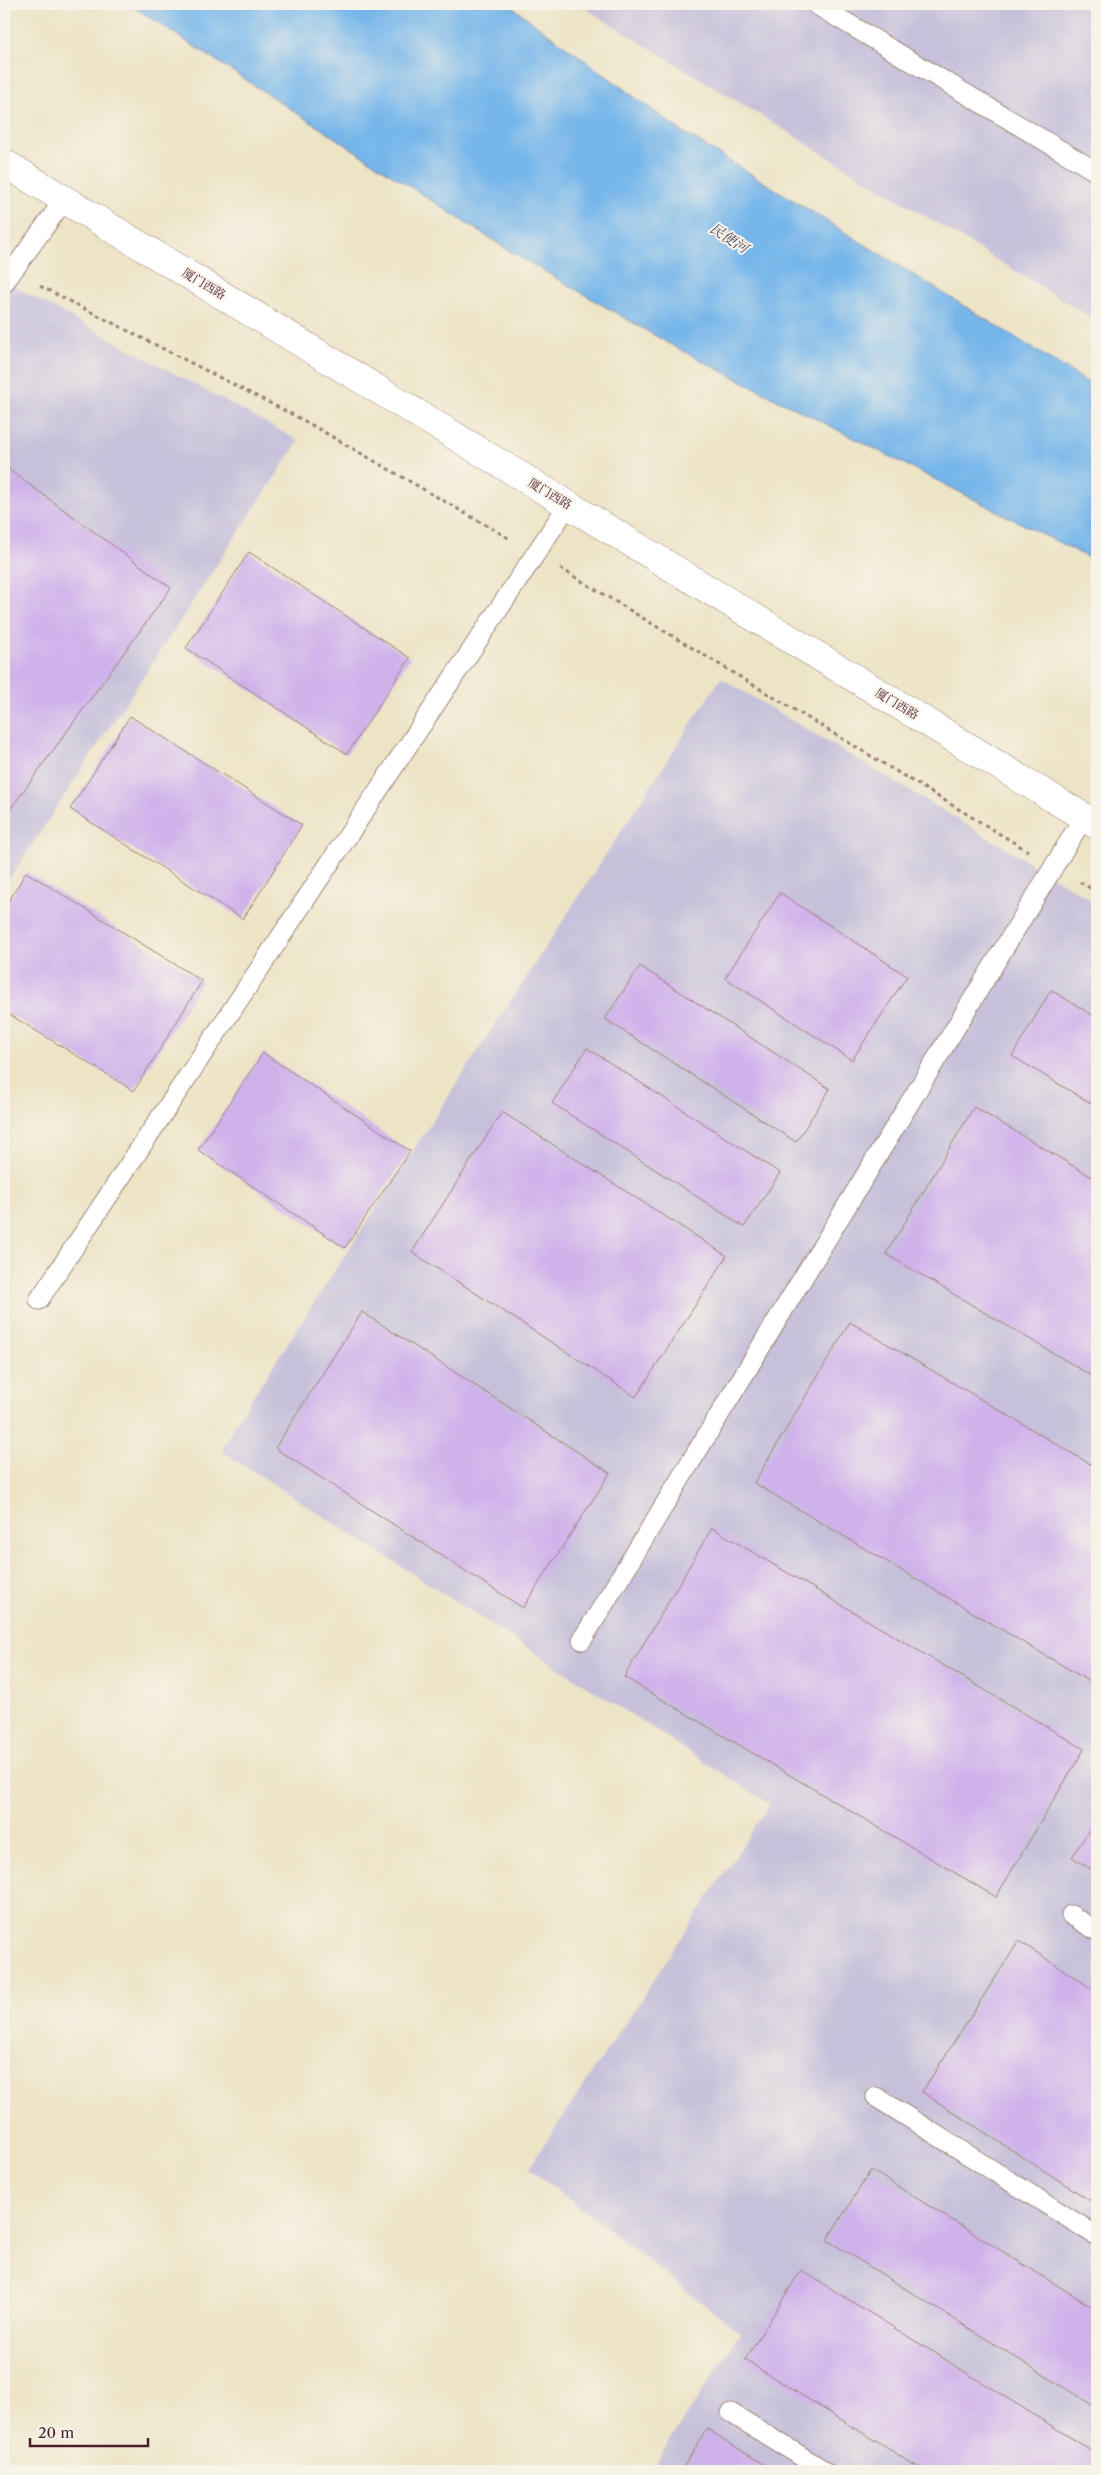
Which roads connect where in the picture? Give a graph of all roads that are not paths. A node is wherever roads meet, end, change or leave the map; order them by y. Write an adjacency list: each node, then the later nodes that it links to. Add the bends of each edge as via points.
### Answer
1 (815, 4): 3 (lane)
2 (4, 163): 4 (street, 厦门西路)
3 (1097, 172)
4 (64, 200): 5 (lane); 6 (street, 厦门西路)
5 (4, 283)
6 (568, 505): 7 (street, 厦门西路); 8 (lane)
7 (1090, 821): 9 (lane)
8 (38, 1300)
9 (582, 1640)
10 (1071, 1915): 11 (lane)
11 (1097, 1931)
12 (876, 2098): 13 (lane)
13 (1097, 2236)
14 (731, 2413): 15 (lane)
15 (825, 2471)

